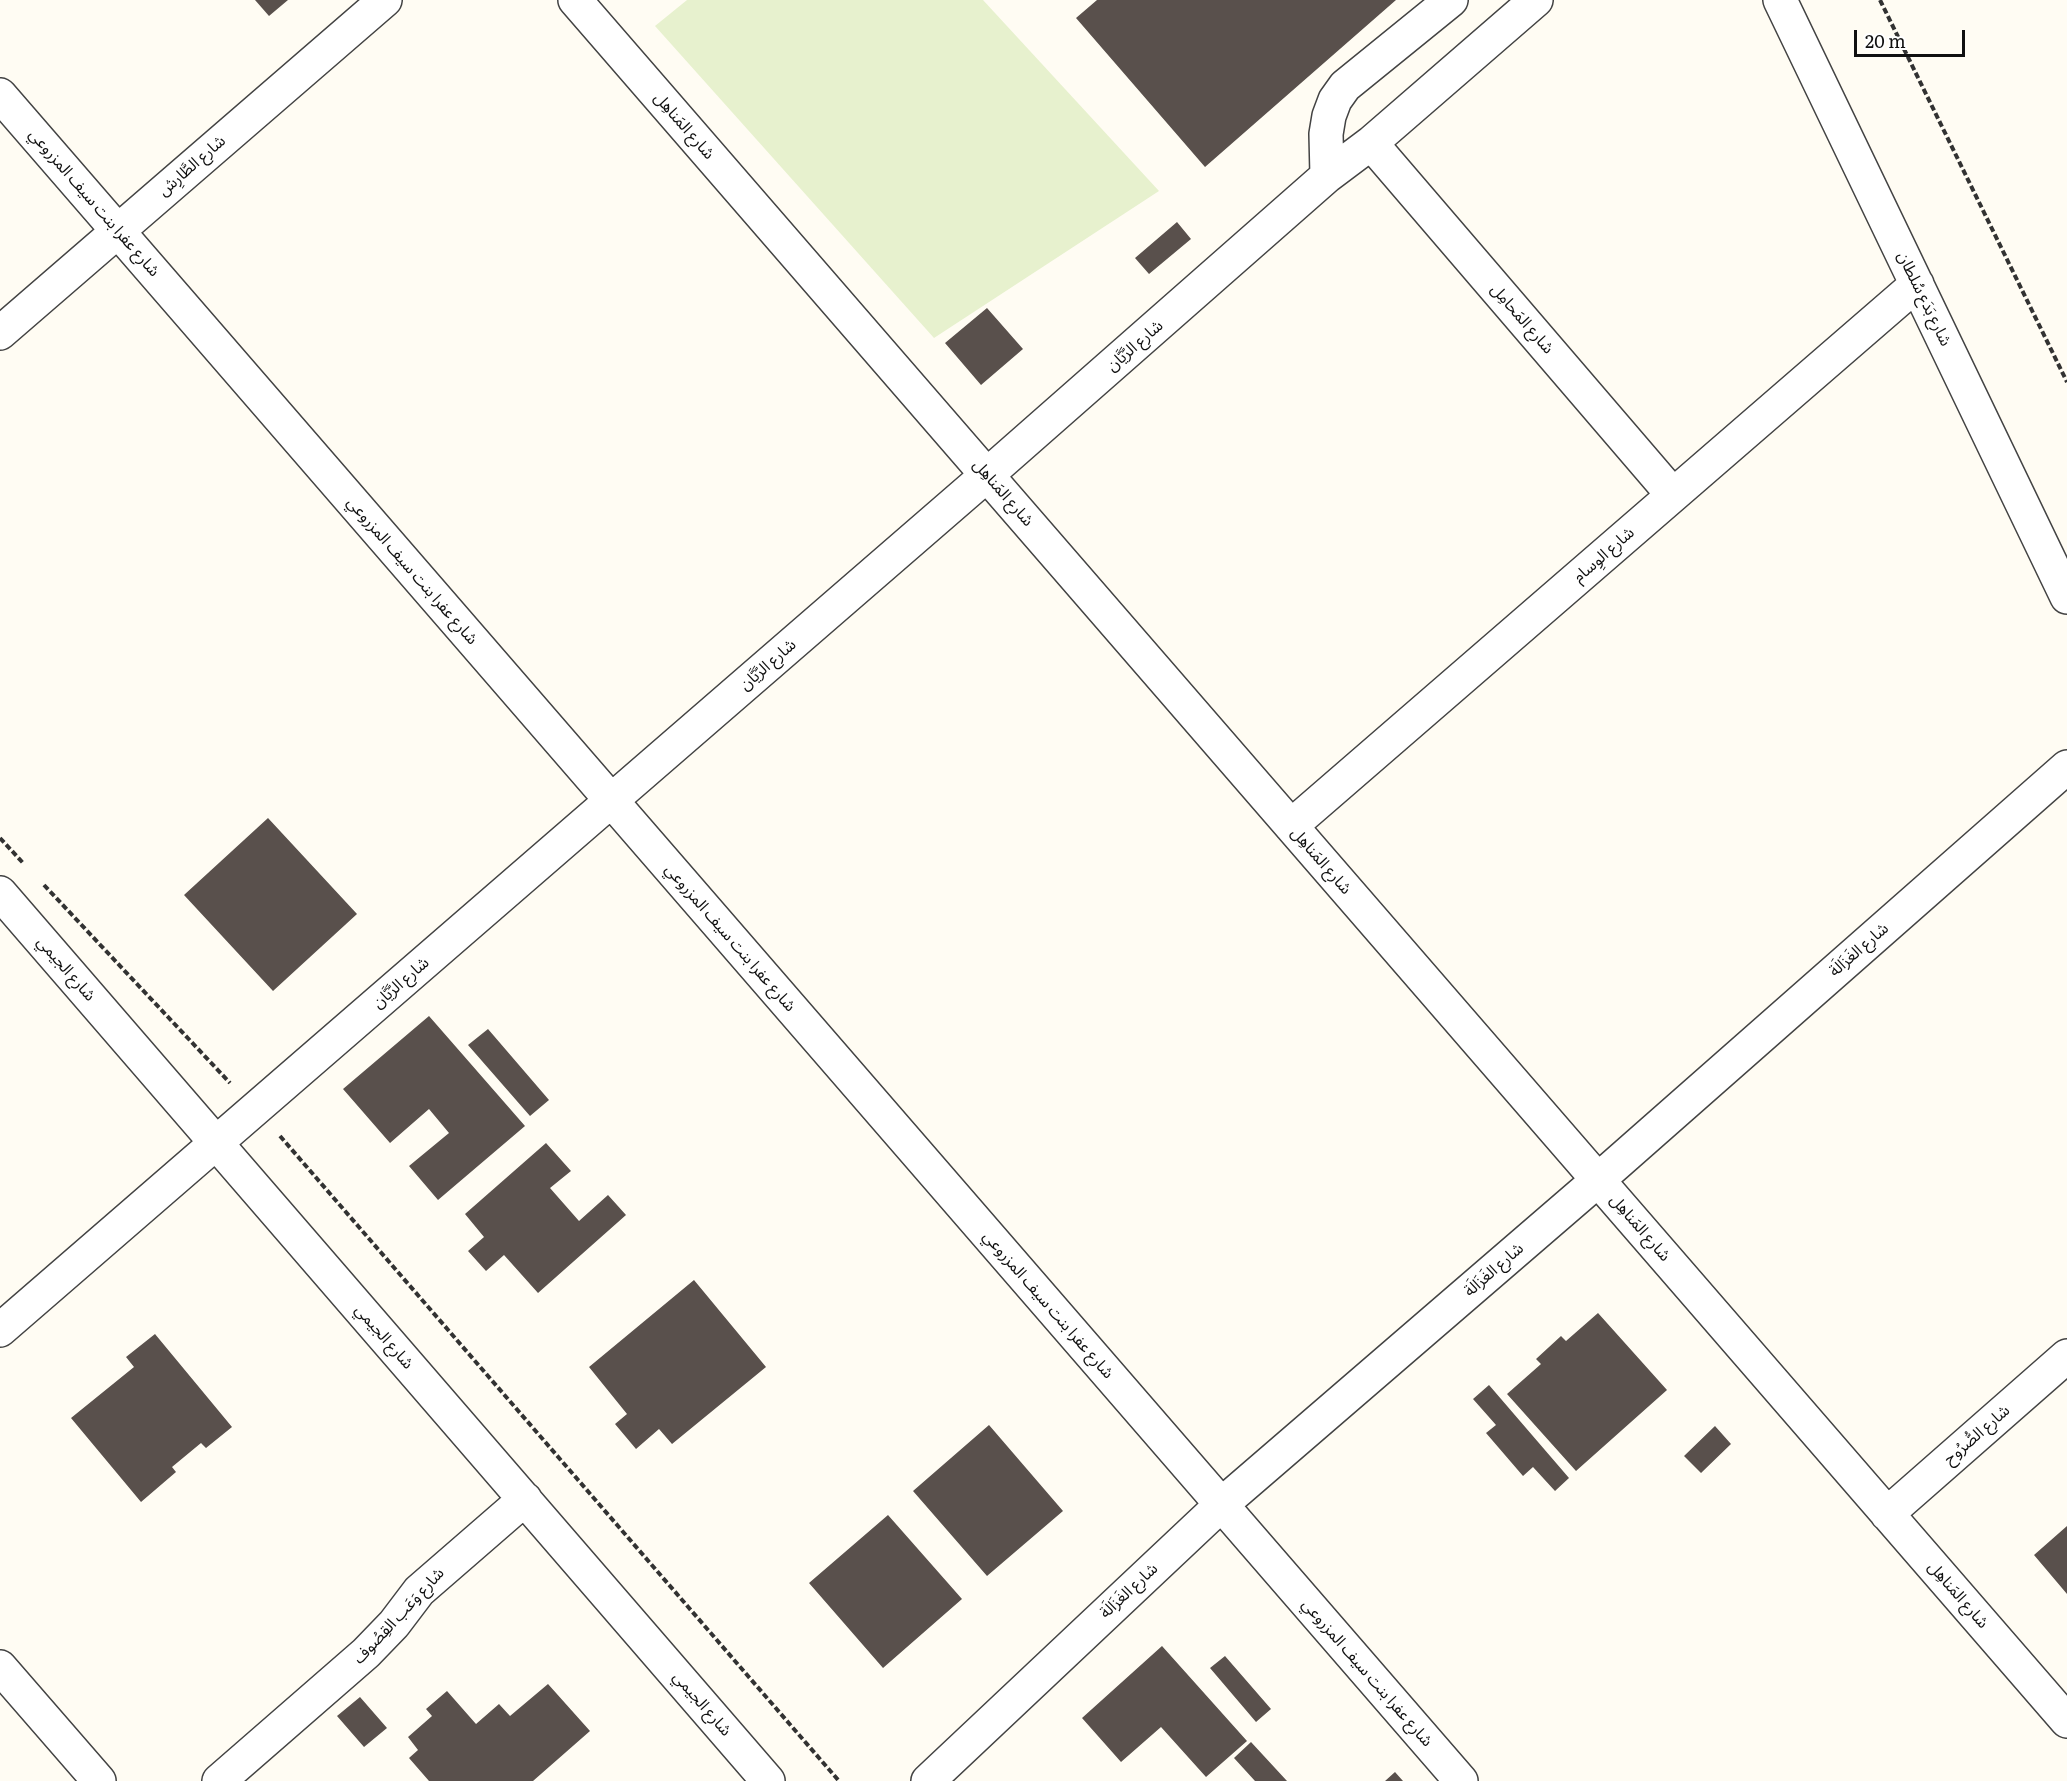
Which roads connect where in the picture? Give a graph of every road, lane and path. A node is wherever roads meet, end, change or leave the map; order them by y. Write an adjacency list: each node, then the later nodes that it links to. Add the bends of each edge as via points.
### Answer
1 (385, 0): 10 (street, شارع الطَّارِش)
2 (575, 0): 14 (street, شارع المَناهِل)
3 (1451, 0): 9 (street, via 1345,86 1335,100 1326,134)
4 (1536, 0): 8 (street, شارع الرَّيَّان)
5 (1780, 0): 11 (street, شارع بَدَع سُلطان)
6 (1880, 0): 13 (path)
7 (0, 95): 10 (street, شارع عفرا بنت سيف المزروعي)
8 (1371, 143): 9 (street, شارع الرَّيَّان); 15 (street, شارع المَحامِل)
9 (1327, 176): 14 (street, شارع الرَّيَّان)
10 (117, 231): 12 (street, شارع الطَّارِش); 18 (street, شارع عفرا بنت سيف المزروعي)
11 (1917, 284): 15 (street, شارع الوِسام); 16 (street, شارع بَدَع سُلطان)
12 (0, 333)
13 (2067, 381)
14 (987, 476): 18 (street, شارع الرَّيَّان); 19 (street, شارع المَناهِل)
15 (1673, 495): 19 (street, شارع الوِسام)
16 (2067, 597)
17 (2067, 767): 27 (street, شارع الغَزَالَة)
18 (611, 801): 26 (street, شارع الرَّيَّان); 31 (street, شارع عفرا بنت سيف المزروعي)
19 (1291, 826): 27 (street, شارع المَناهِل)
20 (0, 838): 21 (path)
21 (24, 864)
22 (40, 881): 24 (path)
23 (0, 893): 26 (street, شارع الجيمي)
24 (237, 1090)
25 (277, 1133): 38 (path)
26 (216, 1143): 28 (street, شارع الرَّيَّان); 30 (street, شارع الجيمي)
27 (1598, 1180): 31 (street, شارع الغَزَالَة); 32 (street, شارع المَناهِل)
28 (0, 1330)
29 (2067, 1356): 32 (street, شارع الصُّرُوح)
30 (525, 1499): 36 (street, شارع وَعَب القِصُوف, via 419,1591 366,1653); 37 (street, شارع الجيمي)
31 (1221, 1505): 39 (street, شارع الغَزَالَة); 40 (street, شارع عفرا بنت سيف المزروعي)
32 (1887, 1514): 34 (street, شارع المَناهِل)
33 (0, 1667): 35 (street)
34 (2067, 1721)
35 (99, 1781)
36 (219, 1781)
37 (768, 1781)
38 (839, 1781)
39 (928, 1781)
40 (1461, 1781)

